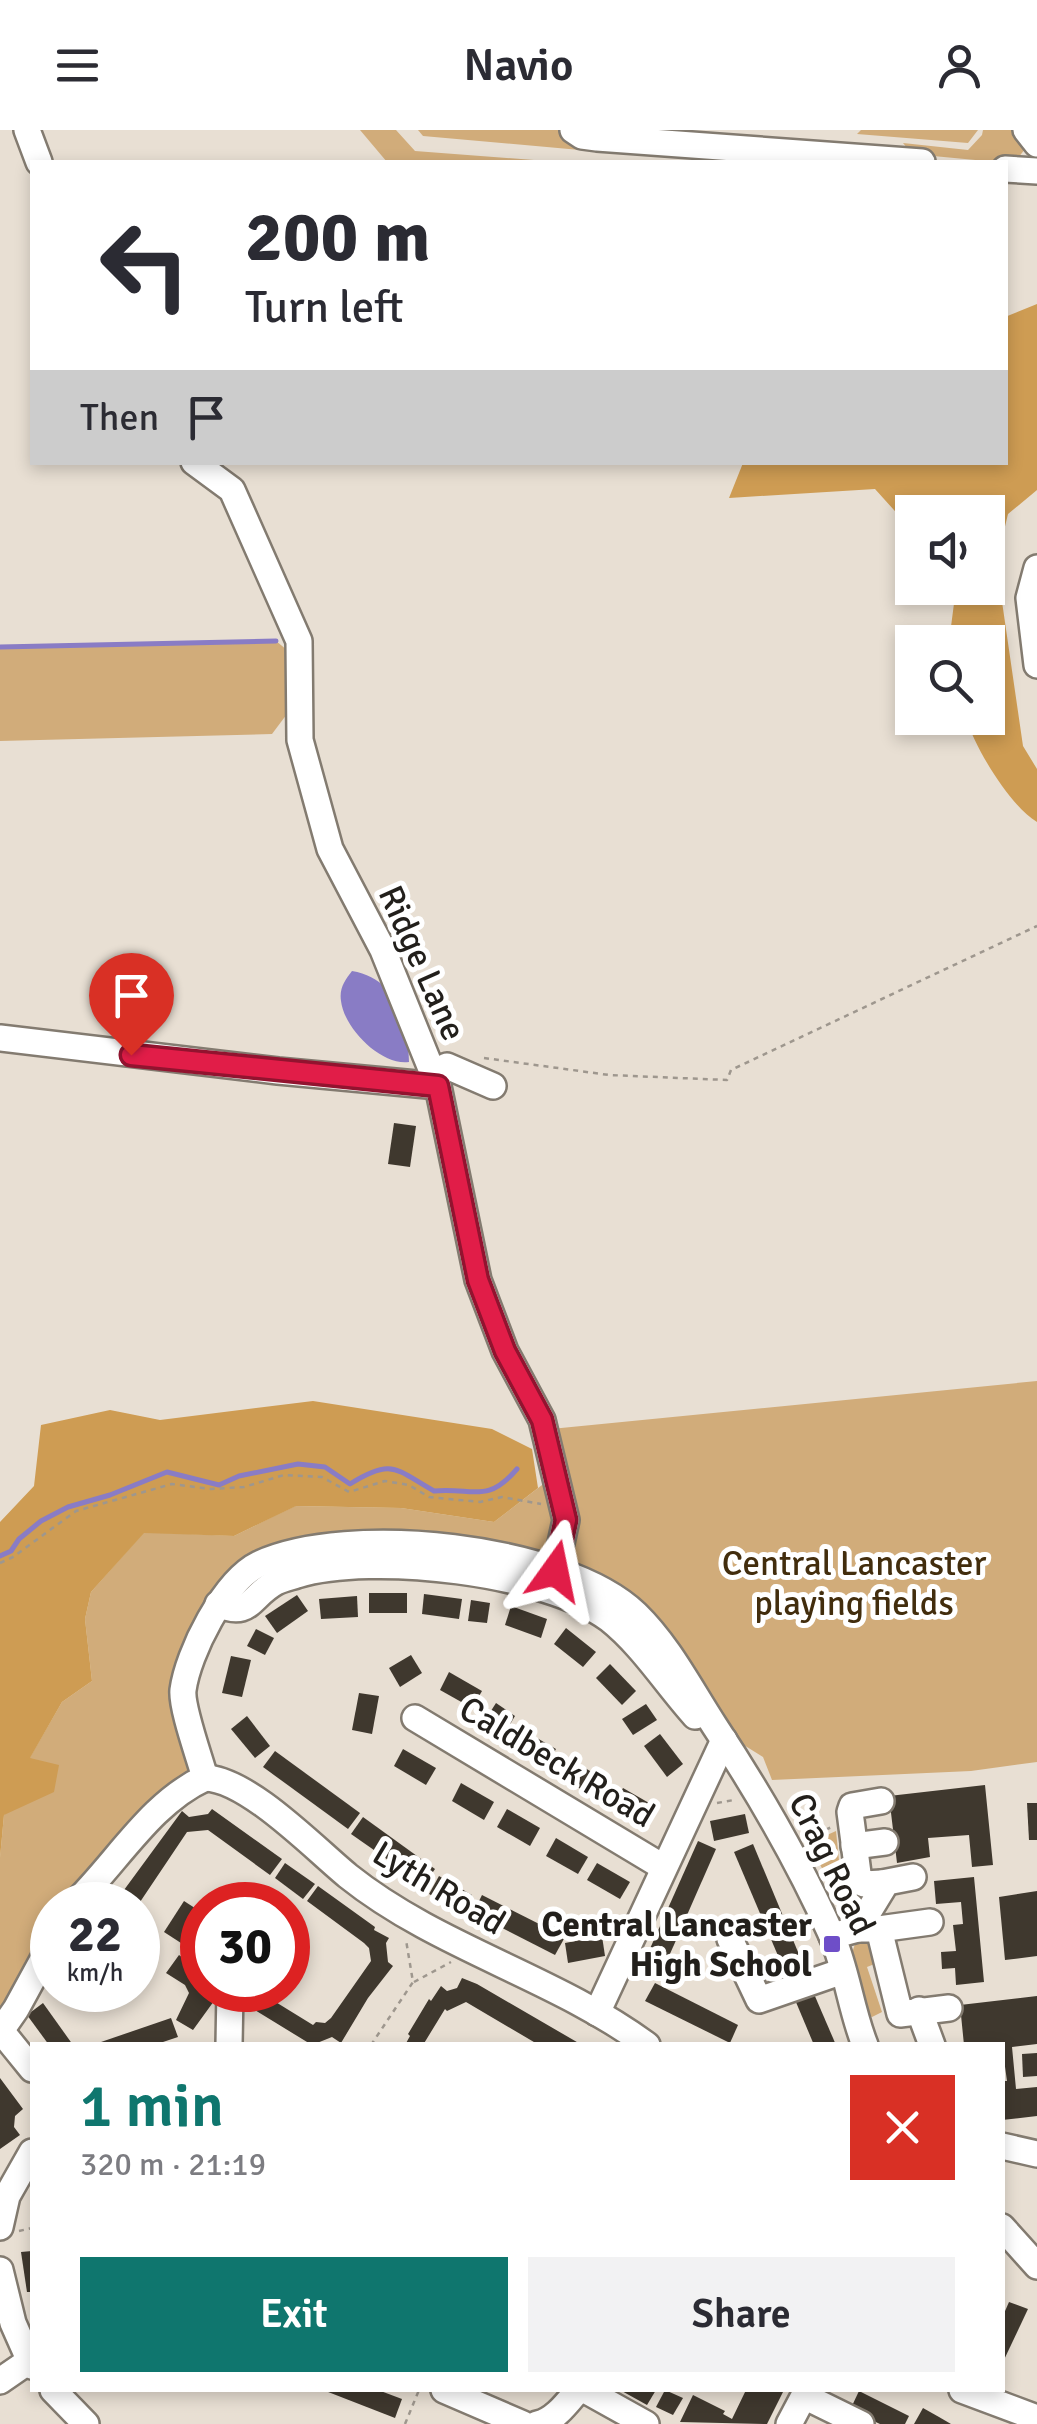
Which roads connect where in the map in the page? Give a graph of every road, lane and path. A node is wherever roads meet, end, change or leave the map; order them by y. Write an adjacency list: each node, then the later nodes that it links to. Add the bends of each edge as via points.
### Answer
1 (27, 130): 5 (street)
2 (572, 130): 6 (street, via 596,138)
3 (1026, 130): 4 (street)
4 (1037, 144)
5 (39, 160)
6 (895, 160)
7 (1008, 169): 8 (street)
8 (1037, 171)
9 (198, 465): 15 (street, Ridge Lane, via 232,490 299,641 300,740 330,849 383,950)
10 (1037, 568): 11 (street, via 1029,598)
11 (1037, 666)
12 (1037, 926): 14 (path, via 731,1070 727,1080 609,1076)
13 (0, 1038): 15 (street, via 278,1072)
14 (471, 1056)
15 (436, 1079): 16 (street, via 447,1066); 17 (street, Ridge Lane, via 478,1280 542,1420)
16 (493, 1086)
17 (563, 1508): 18 (path, via 502,1497 429,1497 384,1481 349,1492 322,1477 284,1475 244,1487 172,1484 76,1511); 19 (street, Ridge Lane)
18 (0, 1563)
19 (555, 1571): 20 (street, Crag Road, via 453,1546 328,1548 256,1565); 22 (street, Crag Road, via 598,1588 636,1614)
20 (218, 1604): 22 (street, Crag Road, via 242,1610 275,1582 314,1570 413,1566 522,1584 607,1618 696,1717); 23 (street, Crag Road, via 182,1692)
21 (415, 1718): 29 (street, Caldbeck Road)
22 (719, 1732): 24 (street, Crag Road); 26 (street)
23 (205, 1778): 31 (street, via 156,1816); 33 (street, Lyth Road, via 268,1809)
24 (760, 1795): 26 (path); 36 (street, Crag Road)
25 (881, 1801): 28 (street, via 852,1806)
26 (691, 1808): 29 (street)
27 (886, 1842): 28 (street)
28 (854, 1846): 32 (street, via 859,1881)
29 (663, 1867): 45 (street)
30 (913, 1877): 32 (street)
31 (94, 1882)
32 (882, 1882): 35 (street)
33 (414, 1919): 38 (street, Lyth Road); 41 (path, via 406,1936)
34 (930, 1922): 35 (street)
35 (869, 1929): 36 (street); 43 (street, via 900,2014)
36 (832, 1936): 39 (street, Crag Road)
37 (730, 1940): 39 (street, via 759,2000)
38 (460, 1945): 41 (path, via 453,1961); 45 (street, Lyth Road)
39 (843, 1971): 50 (street, Crag Road)
40 (30, 1981): 46 (street)
41 (412, 1982): 48 (path)
42 (949, 2008): 43 (street)
43 (920, 2010): 51 (street)
44 (230, 2012): 47 (street)
45 (596, 2013): 49 (street, Lyth Road)
46 (1, 2032): 52 (street)
47 (230, 2042)
48 (375, 2042)
49 (642, 2042)
50 (864, 2042)
51 (931, 2042)
52 (30, 2067)
53 (1005, 2147): 54 (street)
54 (1037, 2154)
55 (30, 2156): 56 (street)
56 (0, 2222)
57 (1005, 2230): 58 (street)
58 (1037, 2266)
59 (0, 2270): 60 (street)
60 (30, 2362)
61 (30, 2365): 62 (street)
62 (0, 2381)
63 (55, 2392): 71 (street)
64 (418, 2392): 72 (path)
65 (449, 2392): 73 (street)
66 (579, 2392): 74 (street)
67 (585, 2392): 75 (street)
68 (969, 2392): 70 (street)
69 (805, 2393): 76 (street); 77 (street)
70 (1035, 2410)
71 (86, 2424)
72 (405, 2424)
73 (524, 2424)
74 (538, 2424)
75 (646, 2424)
76 (789, 2424)
77 (861, 2424)

